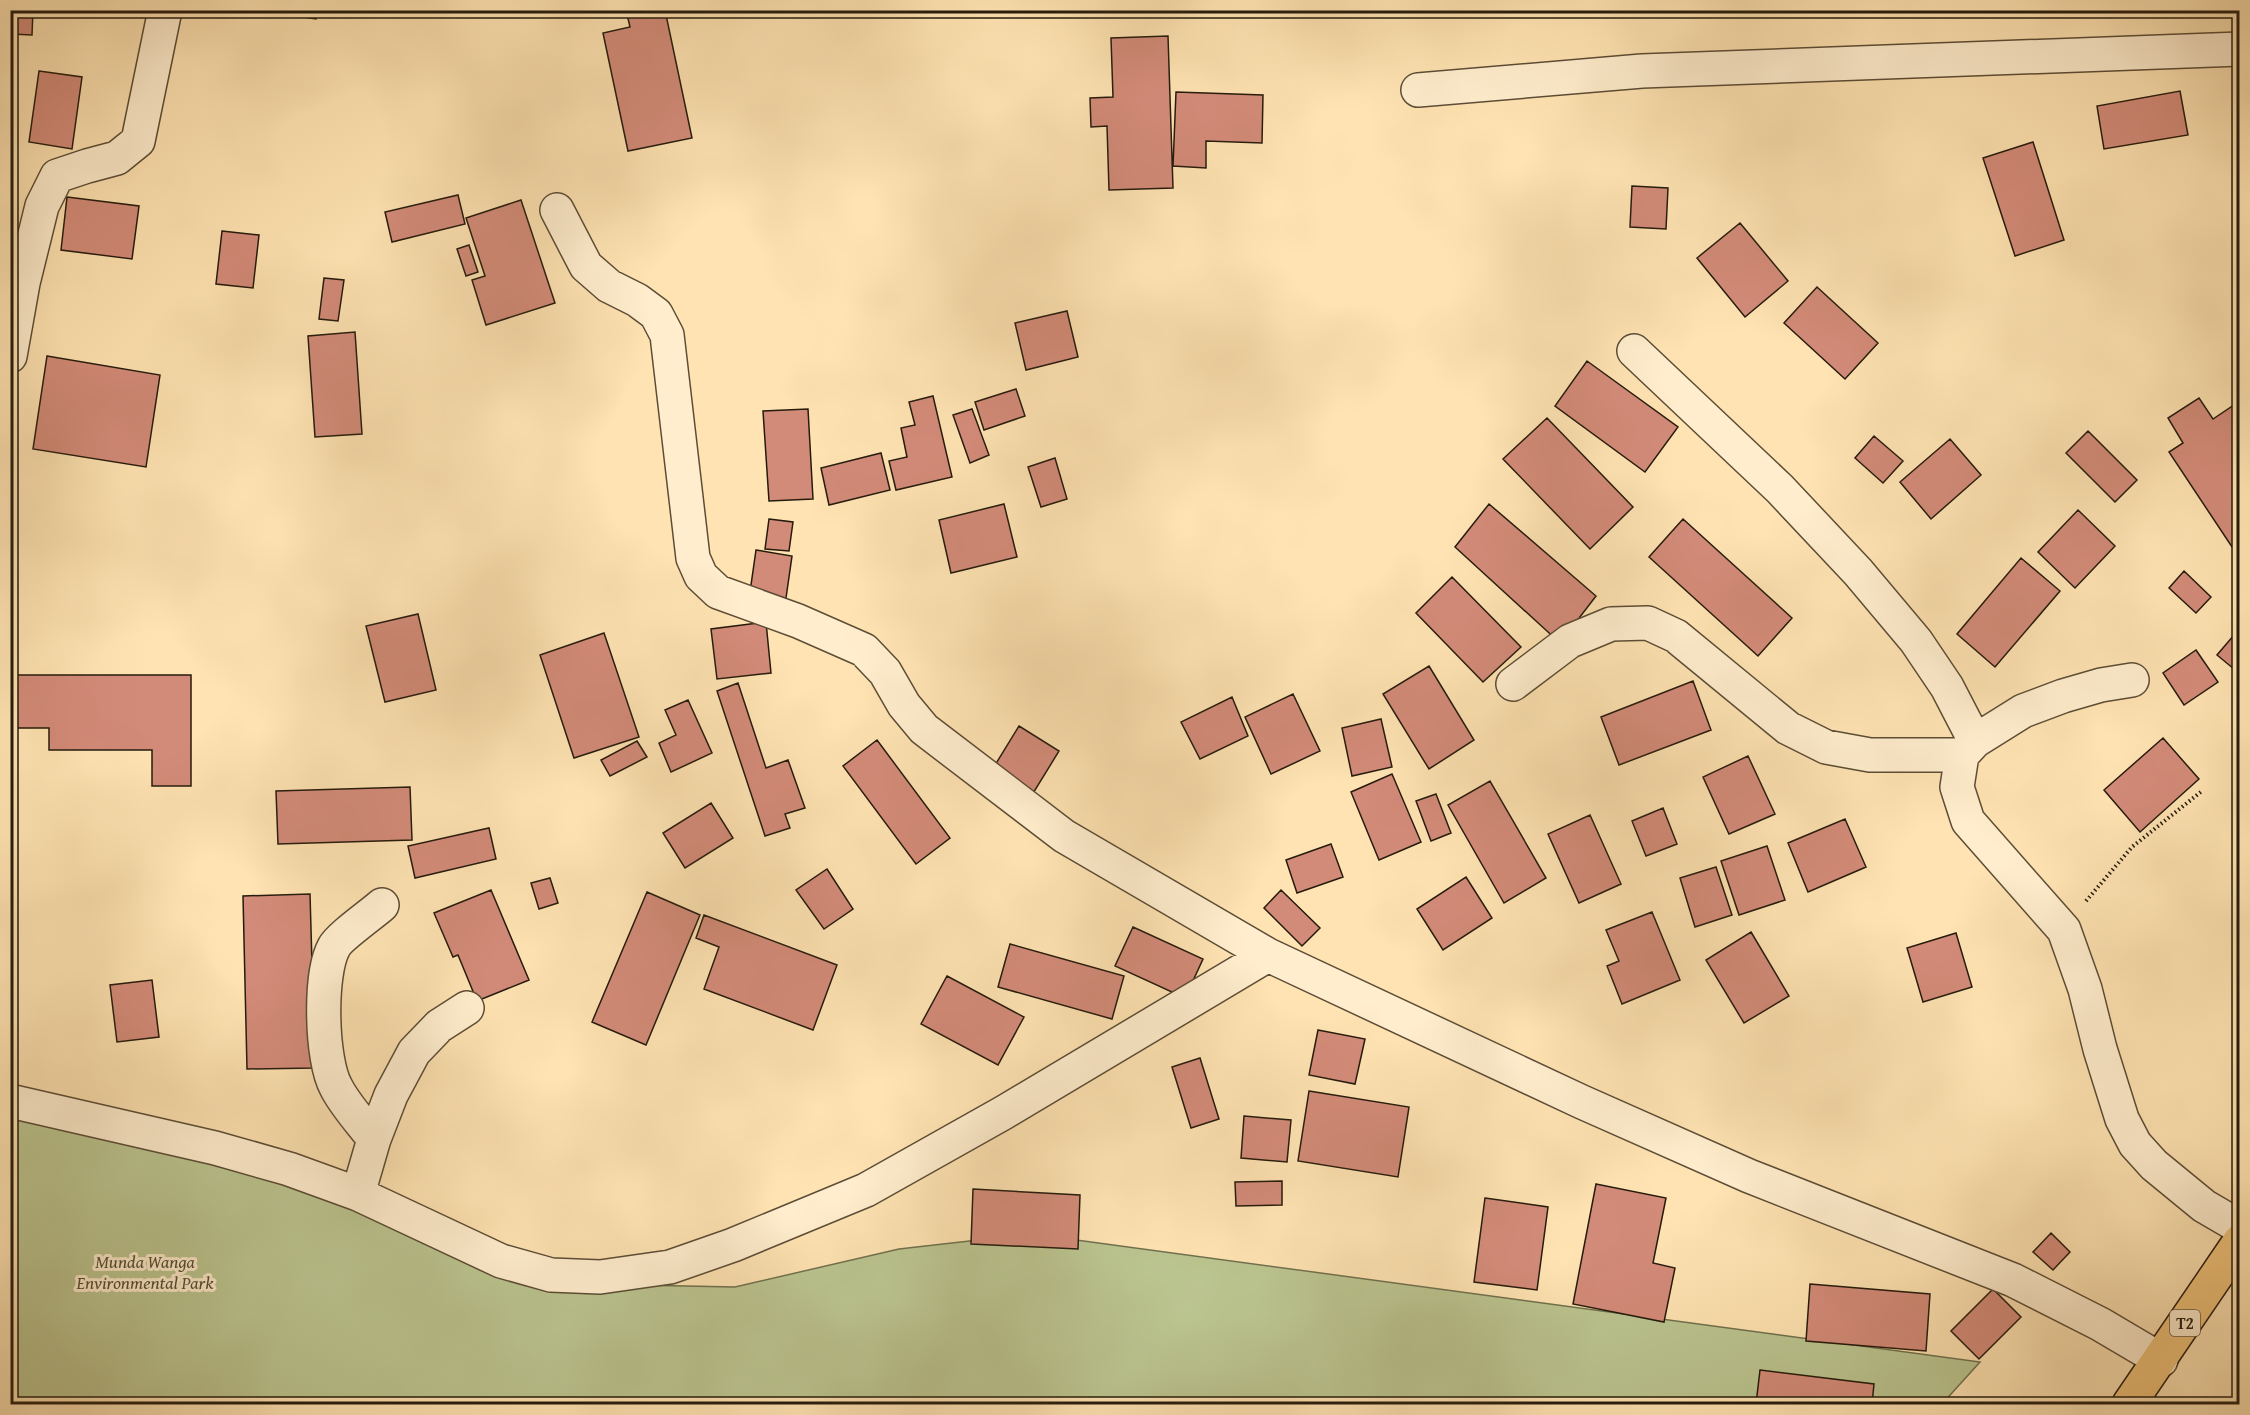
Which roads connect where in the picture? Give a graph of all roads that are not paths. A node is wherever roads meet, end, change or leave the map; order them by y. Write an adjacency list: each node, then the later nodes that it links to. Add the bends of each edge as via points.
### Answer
1 (165, 10): 6 (street, via 138,141 117,158 57,177 42,206)
2 (2240, 49): 3 (street, via 1642,71)
3 (1418, 90)
4 (557, 210): 11 (street, via 586,266 609,286 656,314 667,334 693,558 701,576 718,592 864,650 885,672 924,729 1064,836)
5 (1635, 351): 9 (street, via 1780,489 1916,640 1947,687)
6 (10, 356)
7 (2132, 680): 9 (street, via 2091,688 2022,711)
8 (1513, 684): 9 (street, via 1570,641 1611,624 1648,623 1676,636 1788,728 1826,747 1870,755)
9 (1969, 748): 16 (street, via 1957,787 1968,821 2064,930 2085,988 2122,1119 2135,1144 2204,1206)
10 (382, 905): 14 (street, via 334,946 325,992 324,1041 335,1086)
11 (1268, 955): 15 (street, via 866,1190 670,1267 600,1277 551,1275 501,1261); 18 (street, via 1739,1172 2013,1280)
12 (467, 1008): 14 (street, via 439,1026 414,1052)
13 (10, 1101): 15 (street, via 215,1148)
14 (374, 1139): 15 (street)
15 (358, 1194)
16 (2240, 1227)
17 (2240, 1241): 18 (highway, T2)
18 (2161, 1360): 19 (highway, T2)
19 (2129, 1404)

